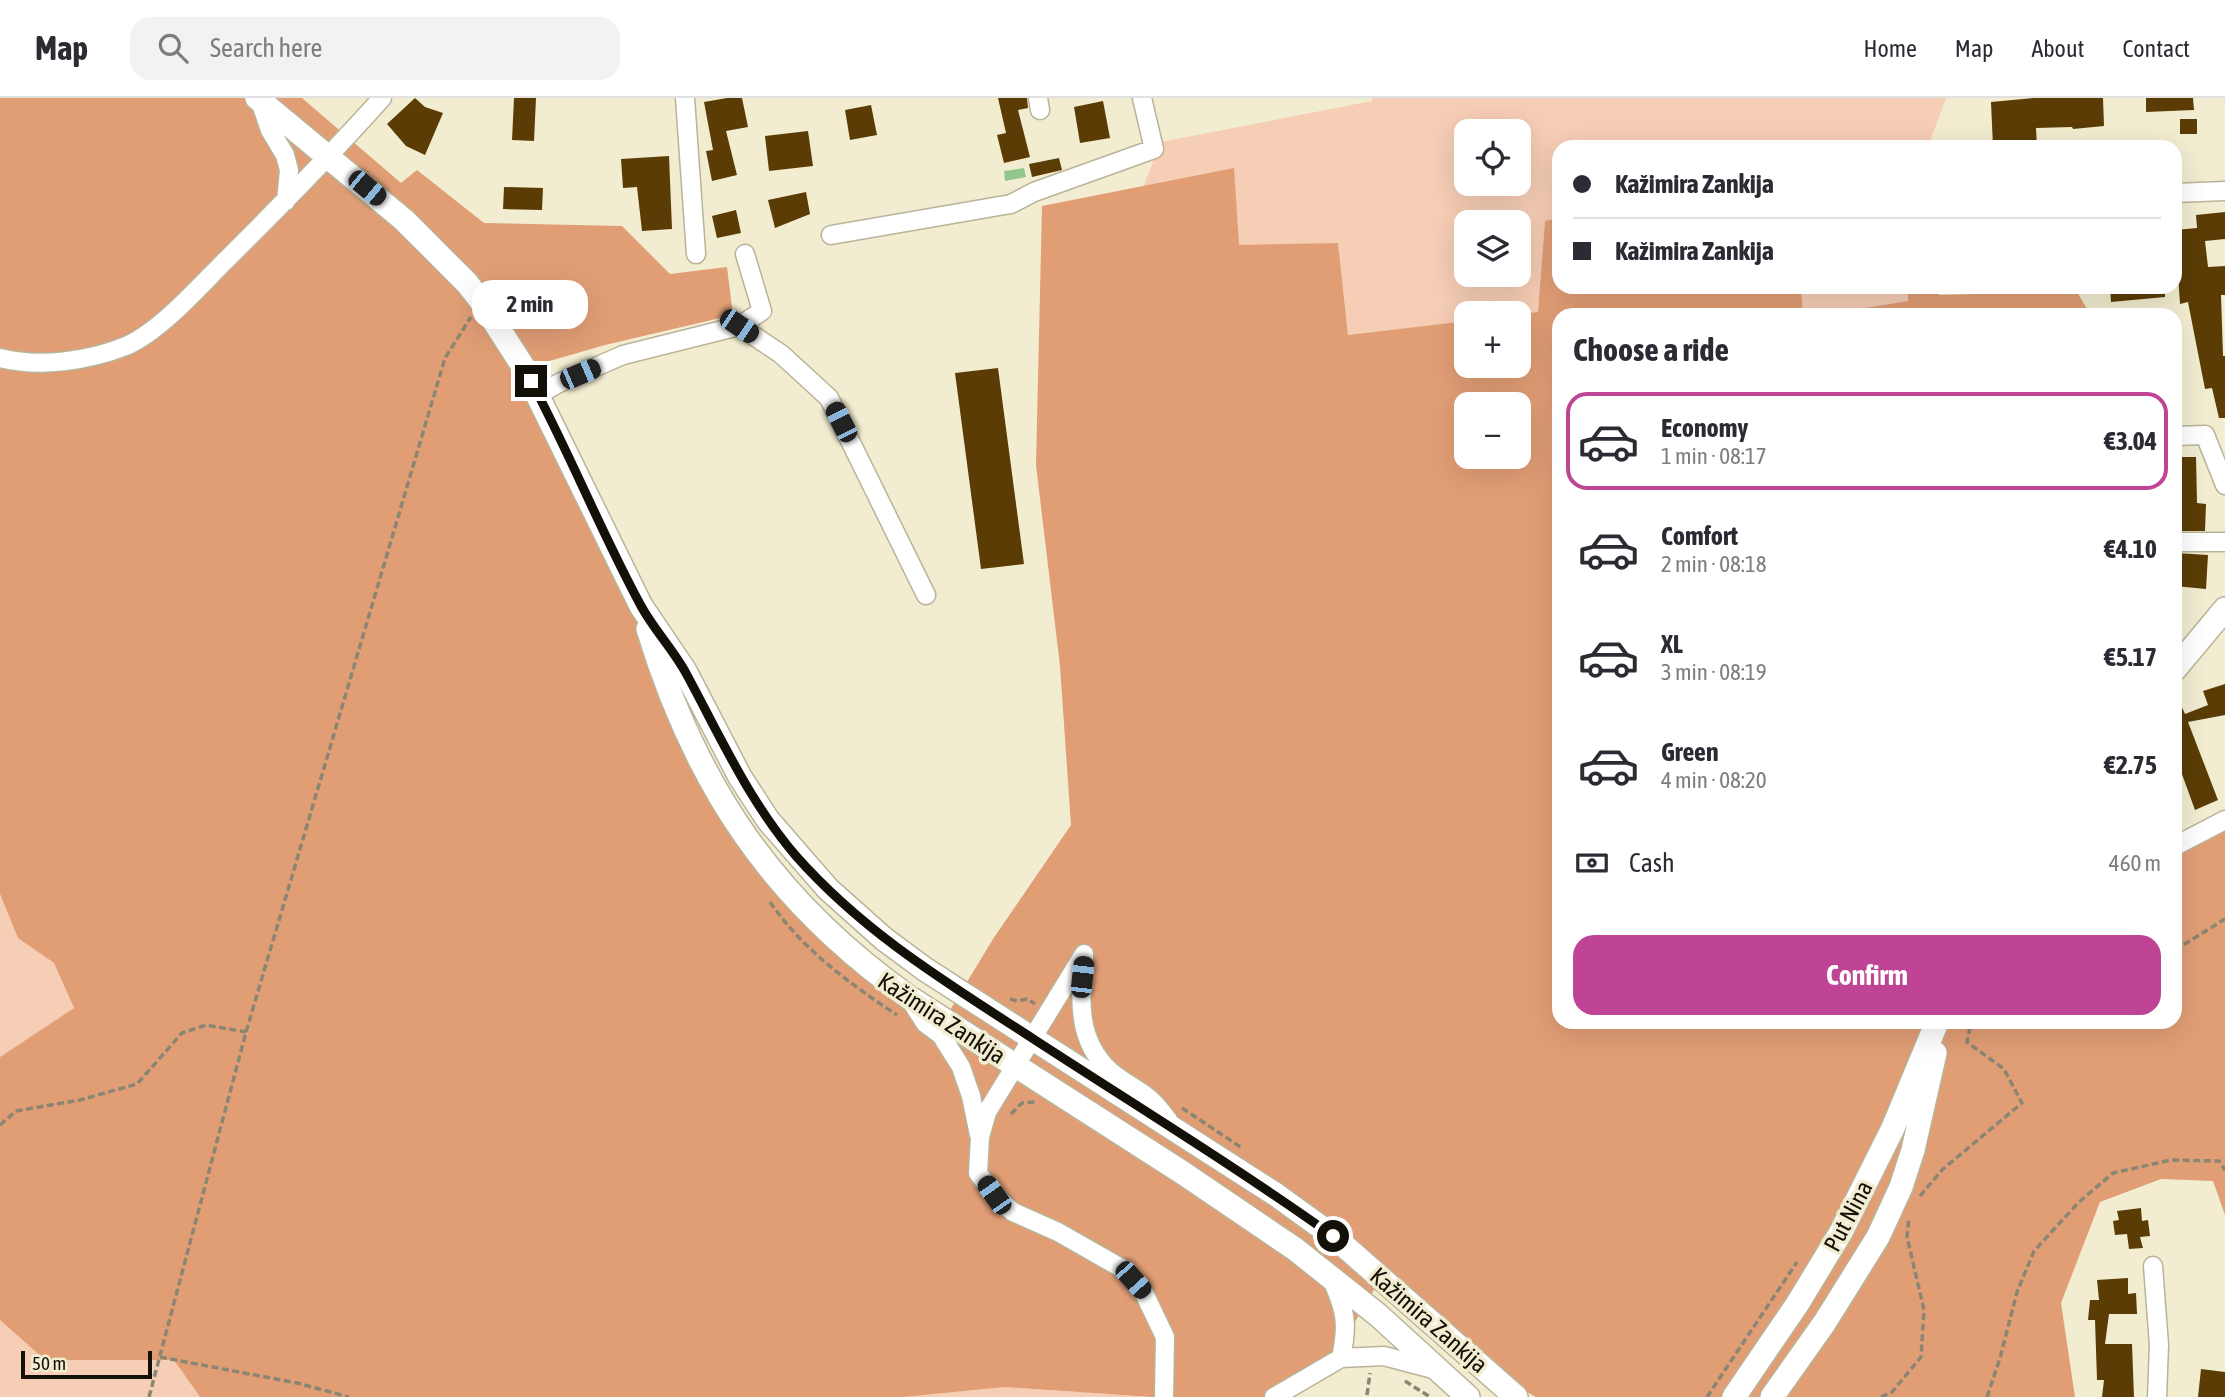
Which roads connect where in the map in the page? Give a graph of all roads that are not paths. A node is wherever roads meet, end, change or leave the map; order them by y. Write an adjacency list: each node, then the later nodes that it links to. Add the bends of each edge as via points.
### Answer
1 (382, 98): 5 (street)
2 (685, 98): 10 (street)
3 (1142, 98): 9 (street, via 1154,149 1011,204)
4 (258, 99): 5 (main road, Kažimira Zankija); 8 (street, via 289,170)
5 (329, 157): 8 (street); 14 (main road, Kažimira Zankija, via 404,220 467,283)
6 (2225, 191): 7 (street)
7 (2182, 193)
8 (285, 201): 13 (street, via 170,316 128,345 81,359 40,362)
9 (831, 236)
10 (696, 254)
11 (745, 254): 12 (street, via 762,311)
12 (739, 326): 14 (street, via 623,355); 19 (street, via 781,354 829,398)
13 (0, 358)
14 (538, 395): 20 (main road, Kažimira Zankija)
15 (2182, 436): 16 (street, via 2204,436)
16 (2225, 485)
17 (2182, 542): 18 (street)
18 (2225, 542)
19 (926, 595)
20 (641, 606): 25 (main road, Kažimira Zankija, via 664,681 687,733 745,836 805,911); 28 (main road, Kažimira Zankija, via 685,671 740,777 797,856 899,951)
21 (2225, 610): 22 (main road)
22 (2182, 657)
23 (2225, 820): 24 (street)
24 (2182, 842)
25 (909, 998): 29 (main road, Kažimira Zankija); 31 (street, via 961,1067)
26 (1935, 1029): 36 (main road, Put Nina, via 1893,1129 1841,1232)
27 (1938, 1029): 42 (main road, Put Nina, via 1916,1138 1890,1212 1864,1260)
28 (1031, 1038): 29 (street); 30 (main road, Kažimira Zankija); 30 (street, via 1084,954 1080,1001 1092,1049 1107,1069 1149,1098)
29 (1014, 1065): 31 (street, via 987,1112); 33 (main road, Kažimira Zankija, via 1184,1173)
30 (1179, 1133): 40 (main road, Kažimira Zankija, via 1333,1236)
31 (980, 1137): 37 (street, via 978,1173 994,1195 1013,1212 1123,1269 1143,1291 1165,1337)
32 (2153, 1266): 43 (street, via 2160,1345)
33 (1329, 1275): 34 (street, via 1346,1320); 35 (main road, Kažimira Zankija)
34 (1341, 1358): 35 (street, via 1384,1356); 38 (street)
35 (1439, 1371): 39 (main road, Kažimira Zankija)
36 (1738, 1391): 41 (main road)
37 (1164, 1397)
38 (1274, 1397)
39 (1468, 1397)
40 (1516, 1397)
41 (1717, 1397)
42 (1772, 1397)
43 (2157, 1397)

